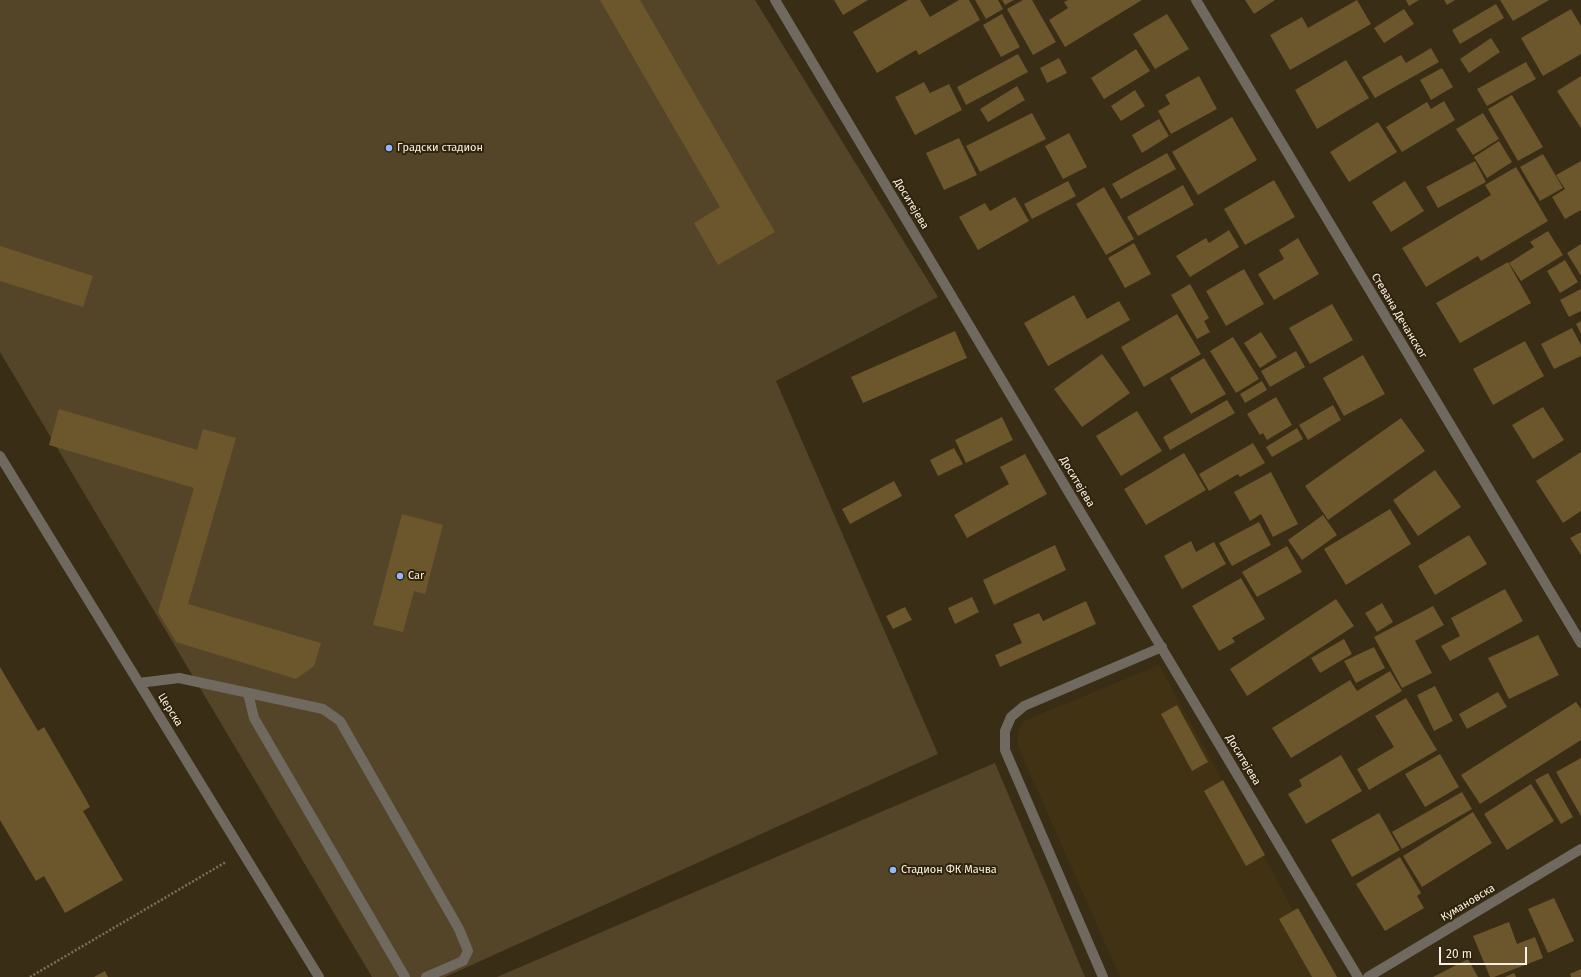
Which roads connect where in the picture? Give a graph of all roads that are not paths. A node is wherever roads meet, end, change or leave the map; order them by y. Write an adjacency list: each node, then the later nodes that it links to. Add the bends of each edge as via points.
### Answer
1 (775, 0): 5 (street, Доситејева)
2 (1196, 0): 4 (street, Стевана Дечанског)
3 (0, 456): 6 (street, Церска)
4 (1581, 643)
5 (1162, 647): 12 (street, via 1024,706 1010,717 1005,731 1005,750); 13 (street, Доситејева)
6 (139, 683): 7 (street, via 179,678); 9 (street, Церска)
7 (248, 693): 10 (street, via 254,718); 11 (street, via 323,709 340,721 459,929 468,951 463,961)
8 (1581, 849): 14 (street, Кумановска)
9 (319, 977)
10 (405, 977)
11 (426, 977)
12 (1103, 977)
13 (1358, 977)
14 (1368, 977)

